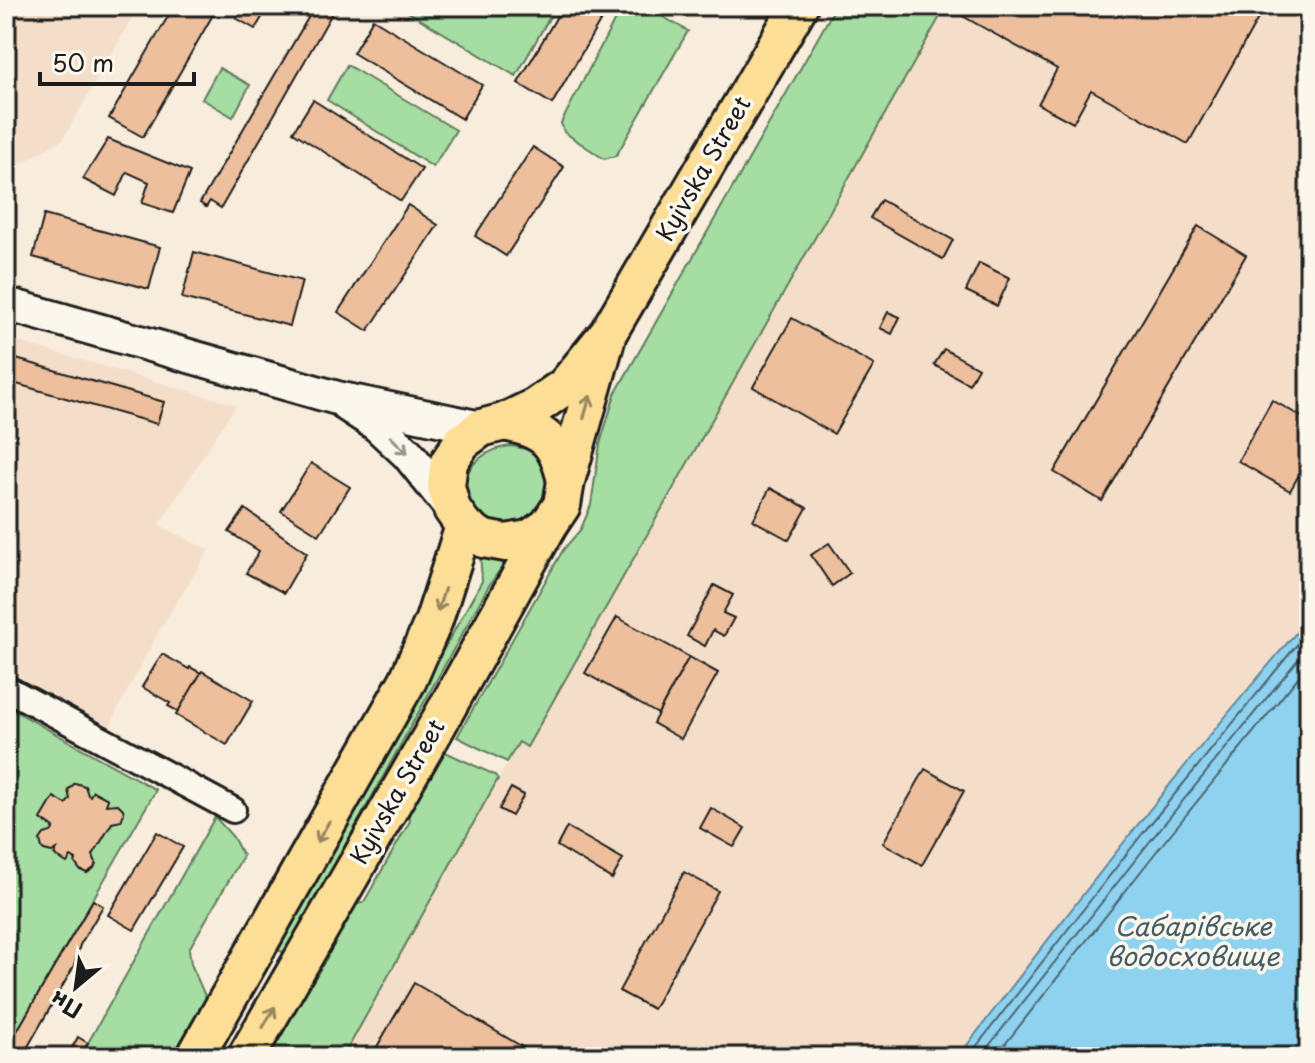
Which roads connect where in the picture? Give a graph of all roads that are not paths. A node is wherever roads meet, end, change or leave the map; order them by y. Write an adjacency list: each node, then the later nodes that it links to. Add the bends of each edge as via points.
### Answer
1 (799, 6): 3 (main road, Kyivska Street)
2 (6, 304): 4 (street)
3 (608, 333): 5 (main road, via 565,386 535,407); 6 (main road, one-way to 3)
4 (337, 398): 5 (street); 7 (street, one-way to 7, via 408,454)
5 (492, 425): 6 (main road, via 527,426 547,439 561,458); 7 (main road, via 462,442 449,462 446,486)
6 (566, 481): 8 (main road, via 562,505)
7 (458, 517): 8 (main road, via 484,539 506,543 529,539); 11 (main road, Kyivska Street, one-way to 11, via 434,620 408,680)
8 (548, 526): 12 (main road, Kyivska Street)
9 (6, 688): 10 (street)
10 (233, 810)
11 (253, 955): 12 (main road); 13 (main road, Kyivska Street)
12 (291, 978): 14 (main road, Kyivska Street, one-way to 12)
13 (195, 1057)
14 (246, 1057)

